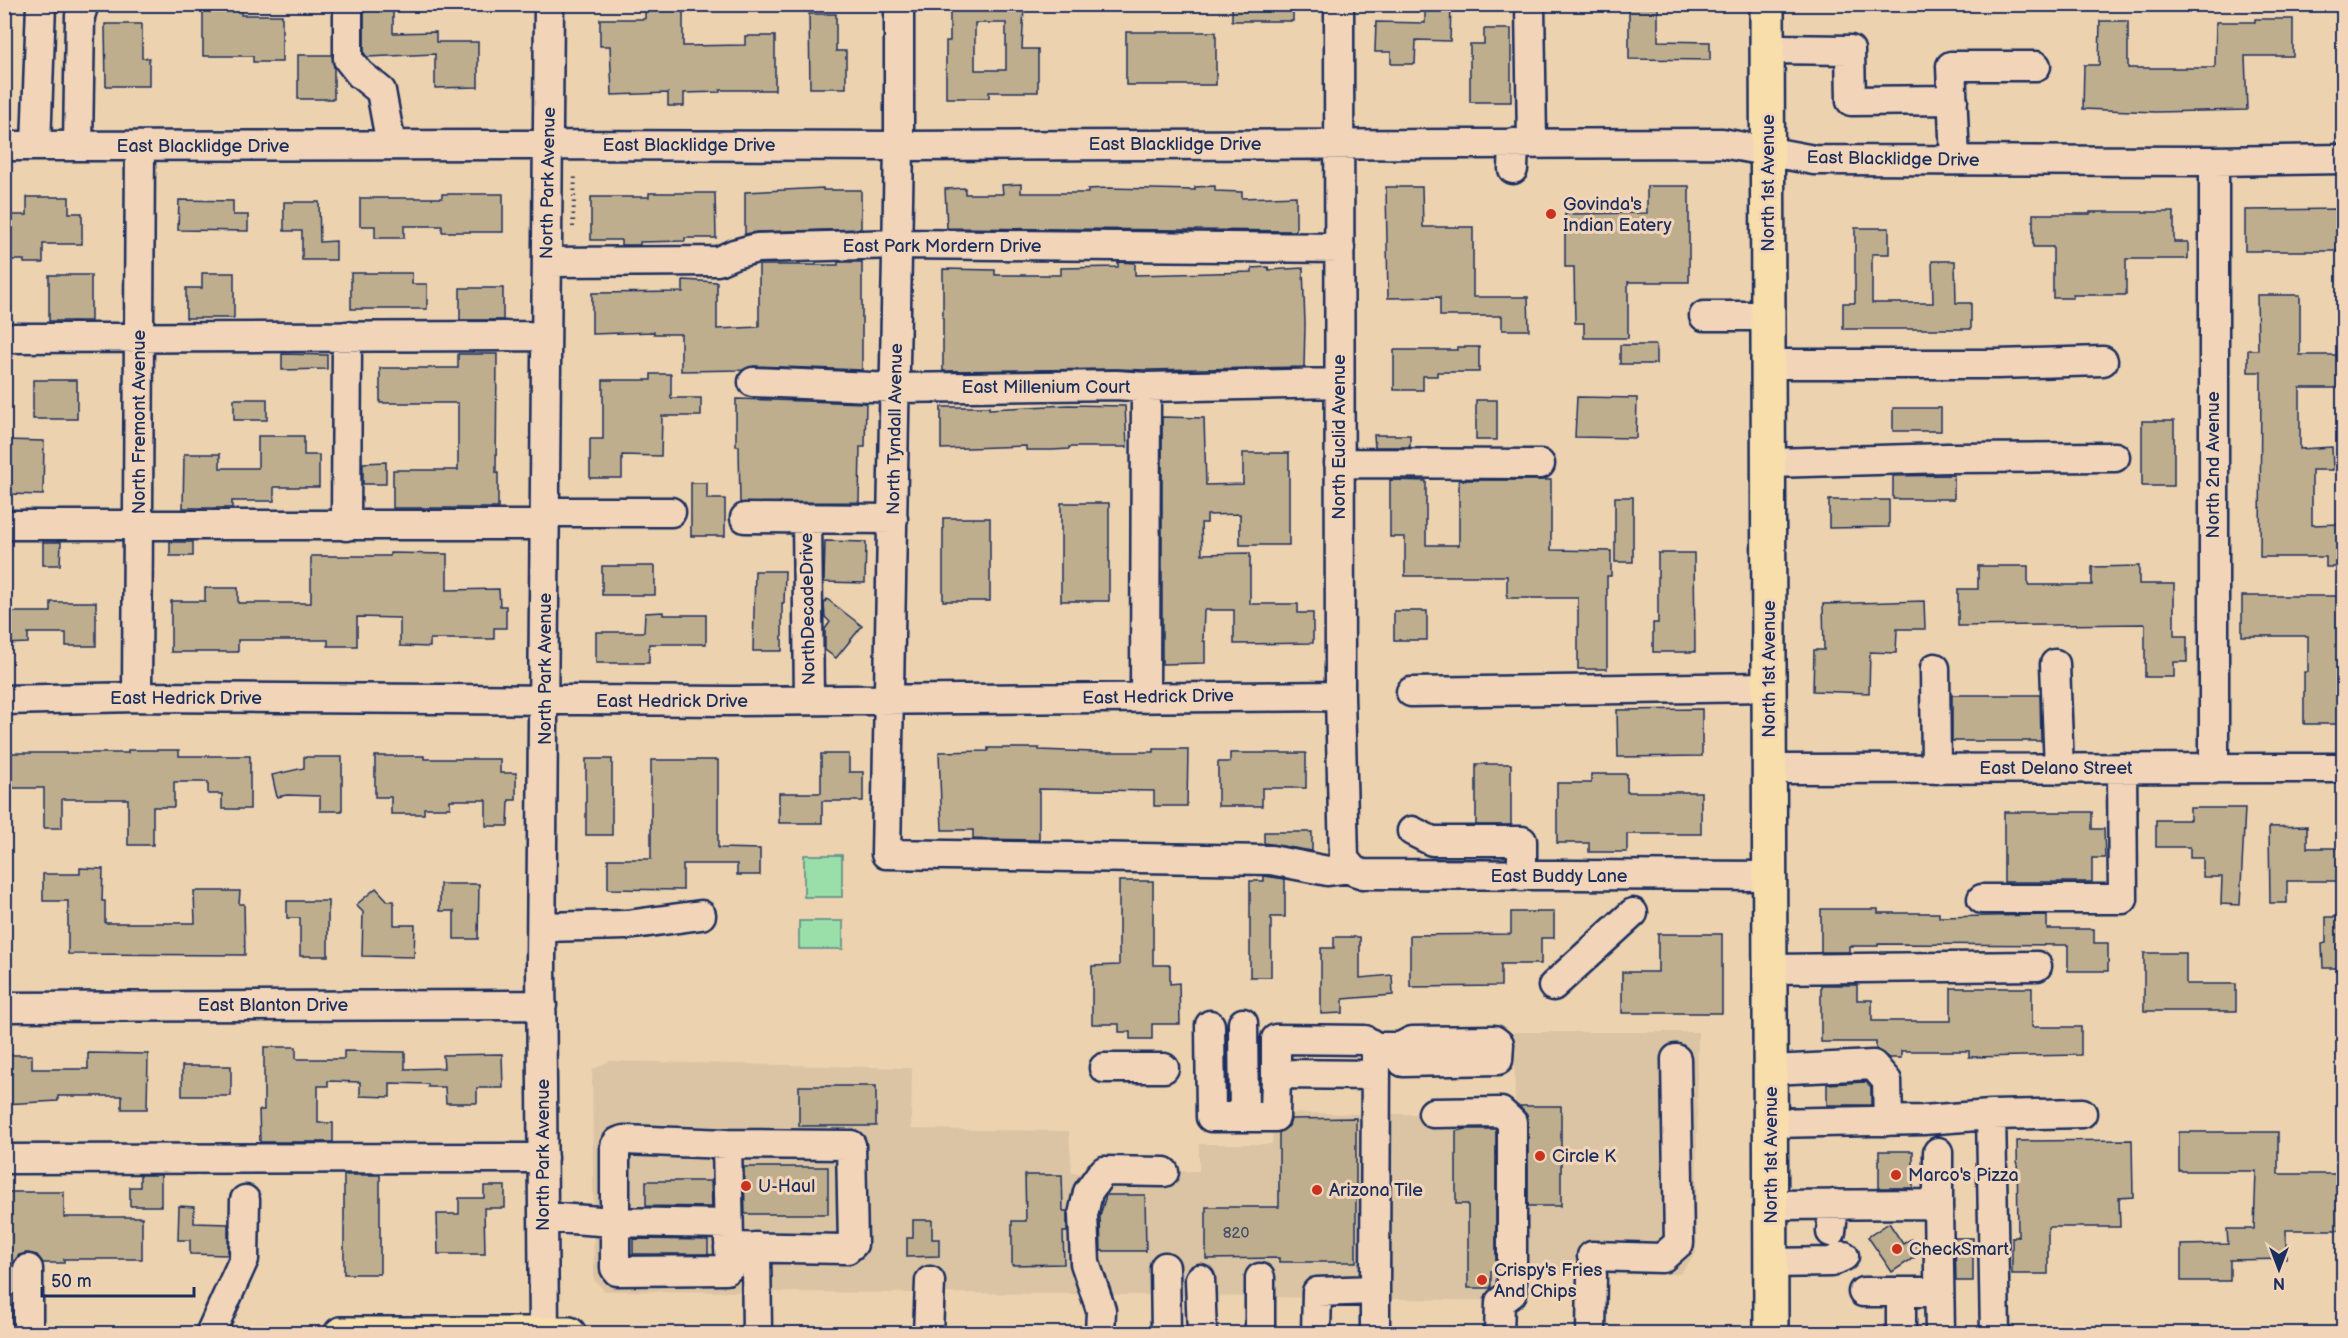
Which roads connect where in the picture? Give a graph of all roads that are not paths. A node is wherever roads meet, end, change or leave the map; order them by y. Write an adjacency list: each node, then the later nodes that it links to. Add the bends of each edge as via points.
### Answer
1 (41, 4): 16 (street)
2 (84, 4): 17 (street, via 80,16)
3 (348, 4): 13 (street, via 348,59 381,91)
4 (549, 4): 14 (street, North Park Avenue)
5 (899, 4): 19 (street, North Tyndall Avenue)
6 (1339, 4): 12 (street, North Euclid Avenue)
7 (1530, 4): 20 (street)
8 (1767, 4): 9 (main road, North 1st Avenue)
9 (1768, 49): 11 (street, via 1850,50 1851,101); 21 (main road, North 1st Avenue)
10 (2036, 66): 11 (street, via 1951,66)
11 (1953, 100): 23 (street)
12 (1340, 144): 19 (street, East Blacklidge Drive); 20 (street, East Blacklidge Drive); 26 (street, North Euclid Avenue)
13 (391, 145): 14 (street, East Blacklidge Drive); 18 (street, East Blacklidge Drive)
14 (549, 145): 19 (street, East Blacklidge Drive); 27 (street, North Park Avenue)
15 (4, 146): 16 (street, East Blacklidge Drive)
16 (36, 146): 17 (street, East Blacklidge Drive)
17 (78, 146): 18 (street, East Blacklidge Drive)
18 (140, 146): 32 (street, North Fremont Avenue)
19 (899, 146): 25 (street, North Tyndall Avenue)
20 (1520, 152): 21 (street, East Blacklidge Drive, via 1722,143)
21 (1768, 152): 23 (street, East Blacklidge Drive, via 1814,160); 29 (main road, North 1st Avenue)
22 (2343, 159): 24 (street, East Blacklidge Drive)
23 (1955, 160): 24 (street, East Blacklidge Drive)
24 (2214, 161): 68 (street, North 2nd Avenue)
25 (897, 244): 26 (street, East Park Mordern Drive); 27 (street, East Park Mordern Drive, via 757,248 718,261); 39 (street, North Tyndall Avenue)
26 (1340, 248): 37 (street, North Euclid Avenue)
27 (547, 262): 31 (street, North Park Avenue)
28 (1704, 316): 29 (street)
29 (1768, 316): 35 (main road, North 1st Avenue)
30 (347, 336): 31 (street); 32 (street); 51 (street)
31 (546, 336): 45 (street, North Park Avenue)
32 (139, 337): 33 (street); 50 (street, North Fremont Avenue)
33 (4, 338)
34 (2103, 361): 35 (street)
35 (1768, 364): 43 (main road, North 1st Avenue)
36 (753, 382): 39 (street, East Millenium Court)
37 (1339, 383): 38 (street, East Millenium Court); 41 (street, North Euclid Avenue)
38 (1146, 387): 39 (street, East Millenium Court); 58 (street)
39 (896, 388): 48 (street, North Tyndall Avenue)
40 (2115, 457): 43 (street)
41 (1339, 464): 42 (street); 56 (street, North Euclid Avenue)
42 (1540, 464)
43 (1769, 464): 54 (main road, North 1st Avenue)
44 (671, 512): 45 (street)
45 (545, 518): 51 (street); 62 (street, North Park Avenue)
46 (745, 518): 47 (street)
47 (807, 519): 48 (street); 60 (street, NorthDecadeDrive)
48 (893, 519): 61 (street, North Tyndall Avenue)
49 (4, 525): 50 (street)
50 (138, 526): 51 (street); 57 (street, North Fremont Avenue)
51 (346, 526)
52 (2055, 664): 67 (street)
53 (1935, 668): 66 (street)
54 (1769, 687): 55 (street); 65 (main road, North 1st Avenue)
55 (1411, 692)
56 (1340, 696): 58 (street, East Hedrick Drive); 71 (street, North Euclid Avenue, via 1343,846)
57 (137, 697): 59 (street, East Hedrick Drive); 62 (street, East Hedrick Drive)
58 (1145, 698): 61 (street, East Hedrick Drive)
59 (4, 700)
60 (809, 700): 61 (street, East Hedrick Drive); 62 (street, East Hedrick Drive)
61 (890, 700): 70 (street, North Tyndall Avenue)
62 (545, 701): 79 (street, North Park Avenue)
63 (2122, 768): 67 (street, East Delano Street); 68 (street, East Delano Street); 77 (street, via 2123,899)
64 (2343, 768): 68 (street, East Delano Street)
65 (1769, 769): 66 (street, East Delano Street); 76 (main road, North 1st Avenue)
66 (1936, 769): 67 (street, East Delano Street)
67 (2059, 769)
68 (2214, 769)
69 (1412, 831): 74 (street, via 1432,841 1522,841)
70 (886, 854): 71 (street, East Buddy Lane, via 1271,860 1328,871)
71 (1350, 868): 74 (street, East Buddy Lane, via 1363,874)
72 (1167, 872): 73 (street)
73 (1107, 873)
74 (1522, 876): 75 (street, East Buddy Lane)
75 (1633, 876): 76 (street, East Buddy Lane); 82 (street, via 1637,915)
76 (1769, 876): 81 (main road, North 1st Avenue)
77 (1982, 899)
78 (701, 915): 79 (street, via 627,925)
79 (542, 927): 83 (street, North Park Avenue)
80 (2037, 966): 81 (street)
81 (1770, 969): 90 (main road, North 1st Avenue)
82 (1553, 986)
83 (542, 1005): 84 (street, East Blanton Drive); 99 (street, North Park Avenue)
84 (4, 1007)
85 (1243, 1023): 94 (street)
86 (1210, 1025): 94 (street, via 1211,1117)
87 (1676, 1059): 133 (street, via 1678,1244 1662,1258 1592,1265)
88 (1104, 1068): 89 (street)
89 (1164, 1068)
90 (1771, 1070): 95 (street, via 1874,1065 1887,1081); 96 (main road, North 1st Avenue)
91 (1433, 1113): 132 (street, via 1501,1112 1512,1122 1512,1293 1500,1302)
92 (2082, 1113): 93 (street)
93 (1991, 1115): 95 (street); 137 (street)
94 (1244, 1117): 115 (street, via 1275,1117 1276,1074 1384,1056)
95 (1888, 1121): 96 (street)
96 (1771, 1123): 104 (main road, North 1st Avenue)
97 (727, 1144): 106 (street, via 618,1142); 108 (street); 108 (street, via 851,1145 850,1247)
98 (1938, 1152): 103 (street)
99 (543, 1158): 100 (street); 105 (street, North Park Avenue)
100 (4, 1159)
101 (1164, 1172): 126 (street, via 1102,1173 1088,1192 1083,1215 1085,1263 1101,1310)
102 (245, 1200): 121 (street, via 244,1259)
103 (1938, 1204): 107 (street); 118 (street)
104 (1771, 1205): 107 (street); 109 (main road, North 1st Avenue)
105 (543, 1216): 106 (street); 119 (street, North Park Avenue)
106 (615, 1222): 108 (street); 108 (street, via 617,1271 726,1270)
107 (1836, 1231): 109 (street, via 1831,1262)
108 (738, 1239): 124 (street)
109 (1771, 1263): 134 (main road, North 1st Avenue)
110 (1165, 1267): 127 (street)
111 (28, 1269): 120 (street)
112 (1260, 1278): 129 (street)
113 (1200, 1279): 128 (street)
114 (930, 1281): 125 (street)
115 (1375, 1290): 130 (street, via 1317,1292); 131 (street)
116 (1863, 1292): 117 (street)
117 (1901, 1292): 118 (street); 135 (street)
118 (1939, 1292): 136 (street)
119 (544, 1333): 122 (main road); 123 (main road)
120 (28, 1334)
121 (210, 1334)
122 (341, 1334)
123 (569, 1334)
124 (757, 1334)
125 (928, 1334)
126 (1100, 1334)
127 (1166, 1334)
128 (1202, 1334)
129 (1260, 1334)
130 (1316, 1334)
131 (1375, 1334)
132 (1499, 1334)
133 (1591, 1334)
134 (1771, 1334)
135 (1901, 1334)
136 (1940, 1334)
137 (1995, 1334)

